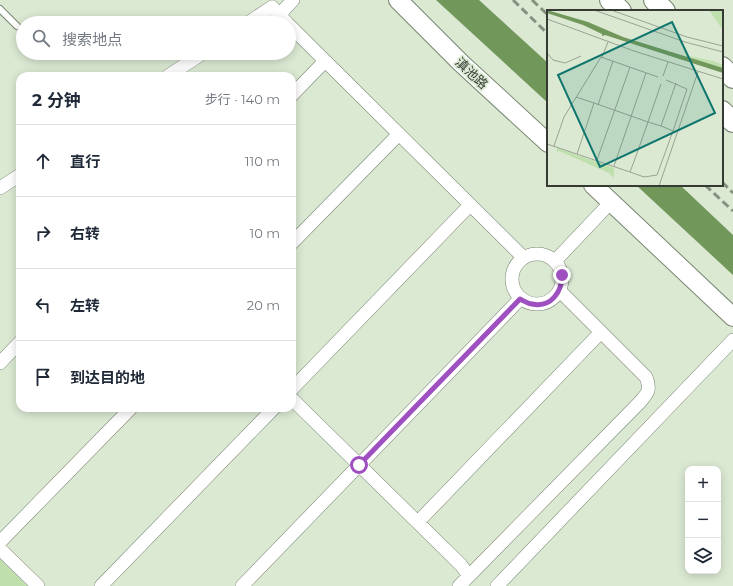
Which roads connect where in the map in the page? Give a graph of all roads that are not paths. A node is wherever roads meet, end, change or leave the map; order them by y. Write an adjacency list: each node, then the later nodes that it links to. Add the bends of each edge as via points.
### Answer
1 (293, 0): 10 (street)
2 (398, 0): 22 (street, 滇池路, via 461,63)
3 (610, 0): 6 (main road)
4 (654, 0): 7 (main road)
5 (0, 9): 11 (lane)
6 (620, 10)
7 (664, 10)
8 (258, 16): 9 (street, via 272,7)
9 (280, 16)
10 (287, 16)
11 (16, 25)
12 (296, 32): 14 (street)
13 (192, 60): 16 (street)
14 (325, 61): 18 (street); 21 (street)
15 (723, 68): 17 (main road)
16 (174, 72)
17 (733, 78)
18 (296, 91)
19 (723, 112): 20 (main road)
20 (733, 122)
21 (398, 134): 27 (street); 28 (street)
22 (547, 142)
23 (16, 178): 25 (street)
24 (594, 186): 26 (street)
25 (0, 188)
26 (611, 202): 30 (street); 33 (street)
27 (470, 205): 29 (street); 38 (street)
28 (296, 239)
29 (523, 257): 30 (street, via 539,254); 32 (street, via 516,264 511,281)
30 (555, 261): 31 (street, via 562,275)
31 (560, 291): 32 (street, via 548,303 540,305); 34 (street)
32 (520, 299): 42 (street)
33 (733, 317)
34 (601, 332): 43 (street); 46 (street, via 646,378 649,385 647,393)
35 (733, 340): 51 (street)
36 (16, 346): 37 (street)
37 (0, 363)
38 (296, 385)
39 (296, 403): 42 (street)
40 (127, 412): 44 (street)
41 (270, 412): 48 (street)
42 (359, 465): 43 (street); 49 (street)
43 (418, 522): 46 (street)
44 (0, 542)
45 (0, 549): 47 (street)
46 (469, 576): 50 (street)
47 (38, 586)
48 (101, 586)
49 (242, 586)
50 (459, 586)
51 (497, 586)

